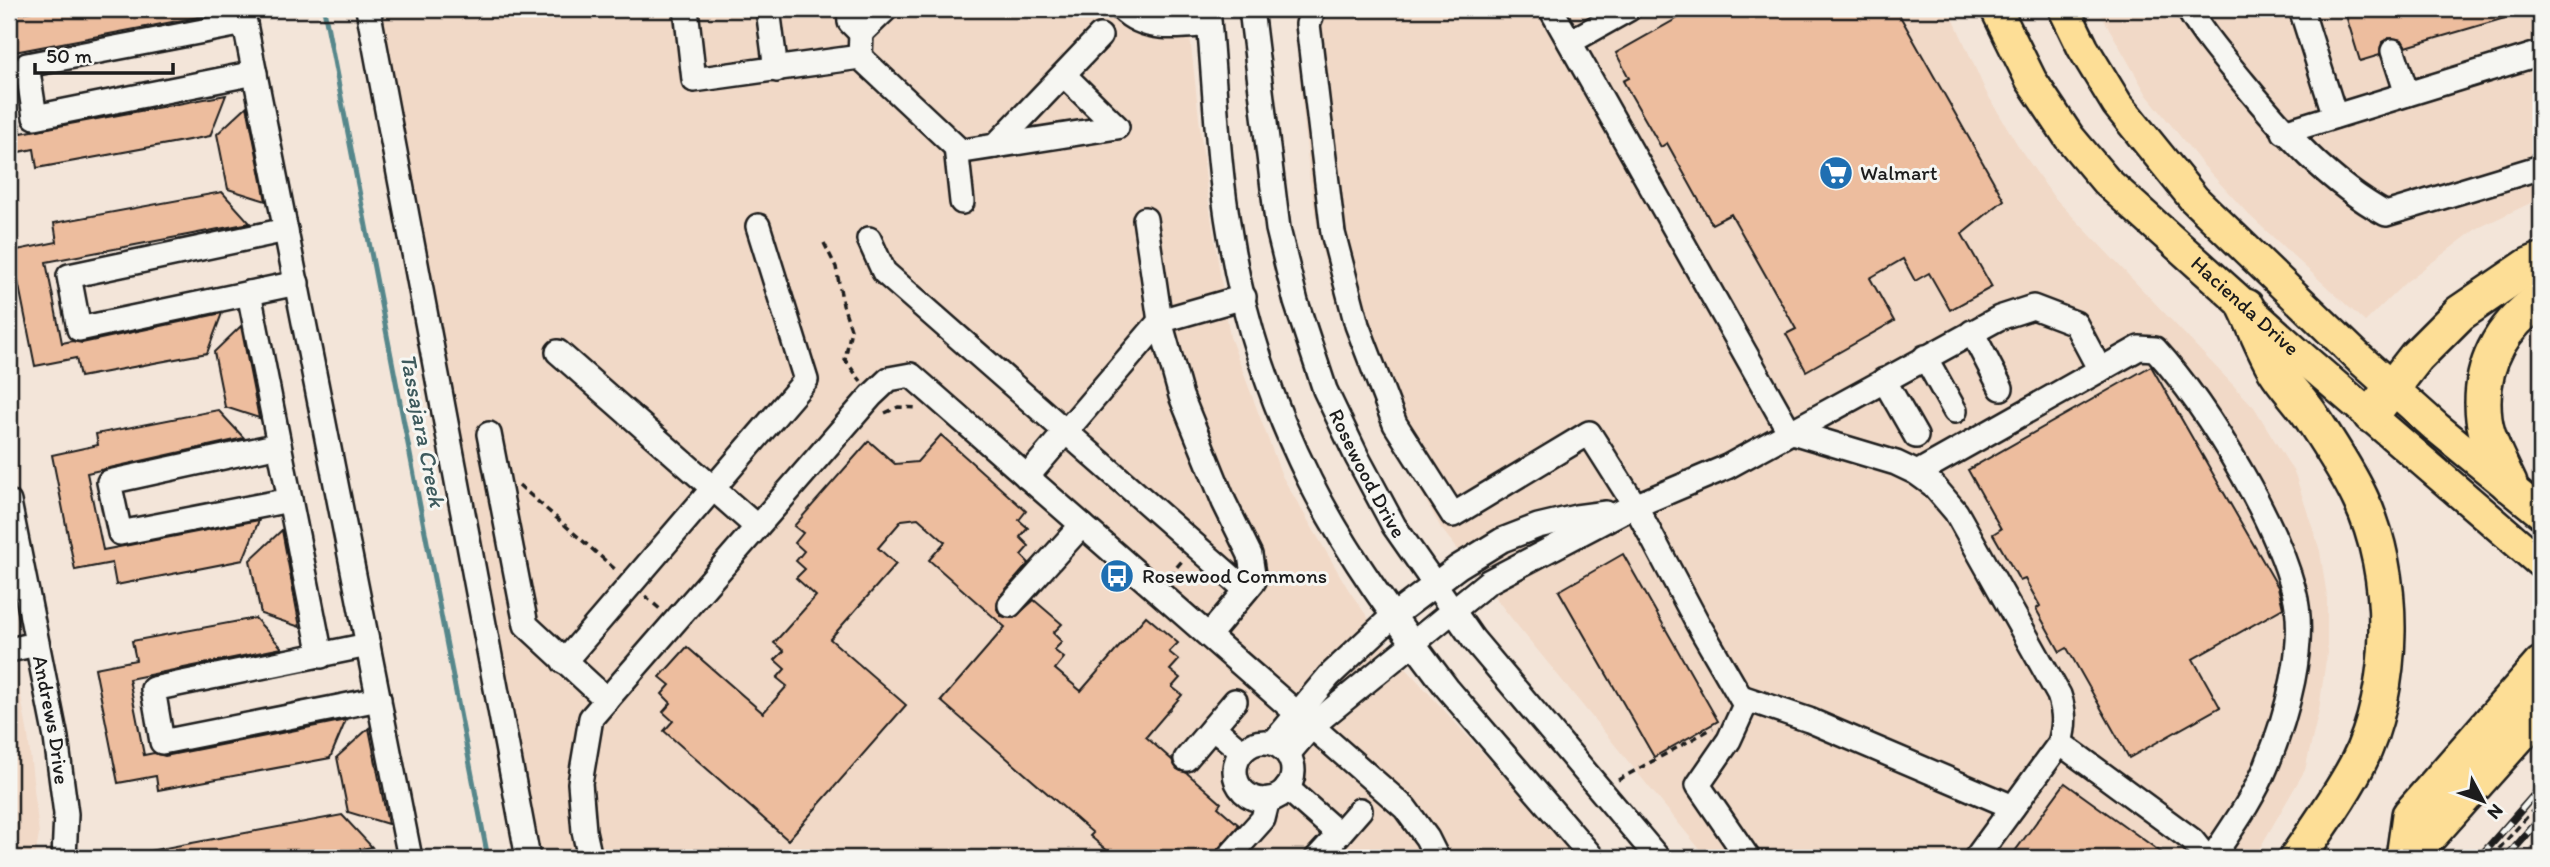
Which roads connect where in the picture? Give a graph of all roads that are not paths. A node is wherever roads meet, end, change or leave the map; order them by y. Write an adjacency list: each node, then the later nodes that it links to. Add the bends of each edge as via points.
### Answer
1 (368, 9): 99 (street)
2 (686, 9): 23 (street, via 694,80)
3 (768, 9): 23 (street)
4 (849, 9): 17 (street, via 850,22)
5 (886, 9): 17 (street)
6 (1122, 9): 16 (street, via 1146,25 1177,27)
7 (1251, 9): 69 (street, Rosewood Drive, via 1278,229 1300,315 1325,390 1357,457 1394,526)
8 (1314, 9): 64 (street, via 1308,24 1333,233 1354,314 1395,424 1453,515 1589,433)
9 (1551, 9): 19 (street)
10 (1629, 9): 19 (street)
11 (1996, 9): 42 (main road, Hacienda Drive, via 2031,80 2069,137 2106,181)
12 (2064, 9): 49 (main road, Hacienda Drive, via 2117,104 2194,199)
13 (2188, 9): 28 (street, via 2203,34)
14 (2301, 9): 27 (street)
15 (244, 16): 24 (street); 24 (street, via 27,65 36,117)
16 (1209, 16): 40 (street, via 1230,235)
17 (861, 33): 22 (street)
18 (1100, 36): 25 (street)
19 (1570, 42): 53 (street)
20 (2393, 51): 26 (street)
21 (2541, 53): 26 (street)
22 (860, 57): 23 (street); 30 (street)
23 (776, 70)
24 (255, 73): 35 (street)
25 (1063, 75): 29 (street); 29 (street, via 1117,127)
26 (2407, 94): 27 (street)
27 (2335, 116): 28 (street)
28 (2284, 132): 31 (street, via 2359,199 2386,214)
29 (995, 146): 30 (street)
30 (957, 152): 32 (street)
31 (2541, 167)
32 (962, 202)
33 (1144, 219): 43 (street)
34 (758, 226): 61 (street, via 806,380)
35 (286, 230): 38 (street); 39 (street, via 69,276 79,329)
36 (869, 239): 54 (street, via 884,272)
37 (2541, 261): 49 (highway, via 2460,313)
38 (296, 283): 39 (street); 77 (street)
39 (249, 293): 57 (street)
40 (1244, 297): 43 (street); 73 (street, via 1277,402 1310,481)
41 (2541, 299): 60 (highway, via 2502,336 2489,364 2483,394 2484,421)
42 (2246, 307): 52 (main road, Hacienda Drive); 110 (highway, via 2276,369 2360,497 2377,537 2385,584 2388,634 2384,680 2371,728 2358,763)
43 (1160, 321): 54 (street); 70 (street, via 1181,396 1250,555 1254,581)
44 (1972, 332): 46 (street); 47 (street, via 2033,307 2075,323); 50 (street)
45 (558, 352): 61 (street)
46 (1925, 357): 48 (street); 51 (street)
47 (2100, 370): 58 (street); 109 (street, via 2139,348 2155,349 2230,454 2271,524 2295,593 2298,639 2288,699 2266,768)
48 (1884, 380): 53 (street); 56 (street)
49 (2391, 387): 52 (highway); 60 (main road, Hacienda Drive)
50 (2001, 388)
51 (1955, 411)
52 (2371, 415): 68 (main road, Hacienda Drive)
53 (1789, 431): 58 (street); 64 (street, via 1703,479)
54 (1065, 433): 59 (street); 70 (street)
55 (489, 434): 80 (street, via 526,625)
56 (1916, 436)
57 (279, 445): 62 (street); 62 (street, via 110,482 114,508 120,533)
58 (1917, 473): 89 (street, via 1956,512 2059,695 2064,719)
59 (1027, 477): 66 (street); 67 (street, via 911,375 888,379 880,407)
60 (2508, 484): 65 (main road, Hacienda Drive)
61 (713, 489): 67 (street); 80 (street)
62 (290, 500): 79 (street)
63 (9, 502): 76 (street, Andrews Drive)
64 (1630, 509): 69 (street, via 1526,531 1491,547); 72 (street, via 1488,582); 84 (street)
65 (2541, 513)
66 (1082, 525): 71 (street); 74 (street)
67 (757, 527): 83 (street)
68 (2541, 563)
69 (1435, 584): 72 (street, Rosewood Drive); 73 (street)
70 (1246, 590): 74 (street)
71 (1010, 605)
72 (1453, 610): 75 (street); 105 (street, Rosewood Drive)
73 (1393, 616): 75 (street); 87 (street, via 1309,697)
74 (1209, 635): 87 (street)
75 (1413, 643): 87 (street); 104 (street)
76 (37, 644): 78 (street); 97 (street, Andrews Drive, via 56,738 65,814)
77 (368, 645): 79 (street); 82 (street)
78 (9, 650)
79 (321, 656): 82 (street, via 153,688 162,743)
80 (564, 662): 83 (street)
81 (2541, 665): 111 (highway, via 2410,815)
82 (379, 699): 98 (street)
83 (607, 700): 100 (street, via 591,718 580,783)
84 (1742, 700): 94 (street, via 1809,720); 106 (street, via 1745,705 1729,740 1698,785)
85 (1234, 701): 88 (street)
86 (2541, 710): 111 (highway)
87 (1306, 720): 90 (street); 103 (street, via 1405,808)
88 (1213, 727): 91 (street); 92 (street)
89 (2060, 743): 94 (street); 108 (street, via 2192,840)
90 (1280, 749): 91 (street, via 1256,743); 93 (street, via 1292,765 1292,777)
91 (1242, 752): 93 (street, via 1235,766 1240,787 1258,799)
92 (1186, 759)
93 (1278, 794): 96 (street); 101 (street, via 1263,819)
94 (2013, 807): 107 (street)
95 (1360, 810): 96 (street)
96 (1339, 834): 102 (street)
97 (64, 858)
98 (410, 858)
99 (528, 858)
100 (590, 858)
101 (1228, 858)
102 (1317, 858)
103 (1437, 858)
104 (1593, 858)
105 (1658, 858)
106 (1748, 858)
107 (1976, 858)
108 (2202, 858)
109 (2212, 858)
110 (2297, 858)
111 (2406, 858)

